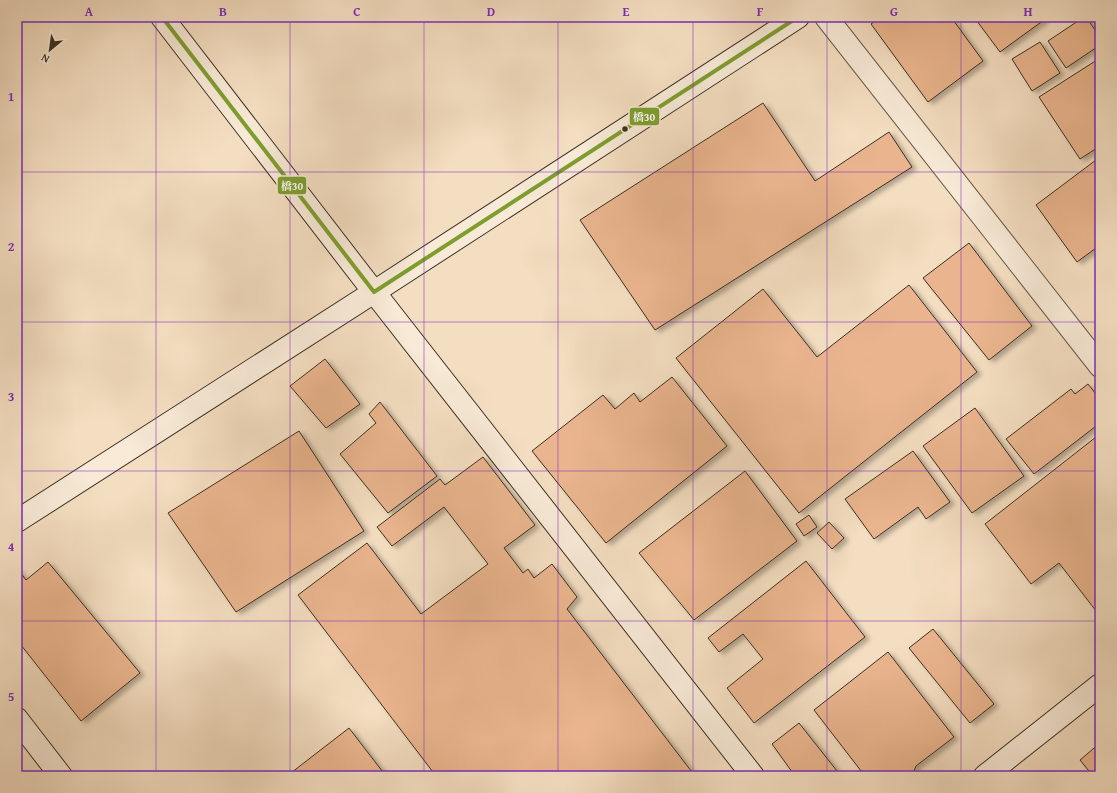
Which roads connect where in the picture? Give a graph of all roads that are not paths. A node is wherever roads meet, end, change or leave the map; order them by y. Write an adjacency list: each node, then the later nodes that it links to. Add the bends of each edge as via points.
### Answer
1 (162, 17): 4 (street)
2 (798, 17): 4 (street)
3 (826, 17): 5 (street)
4 (374, 292): 6 (street); 10 (street)
5 (1100, 366)
6 (17, 521)
7 (1100, 685): 11 (street)
8 (17, 719): 9 (street)
9 (61, 776)
10 (753, 776)
11 (985, 776)

